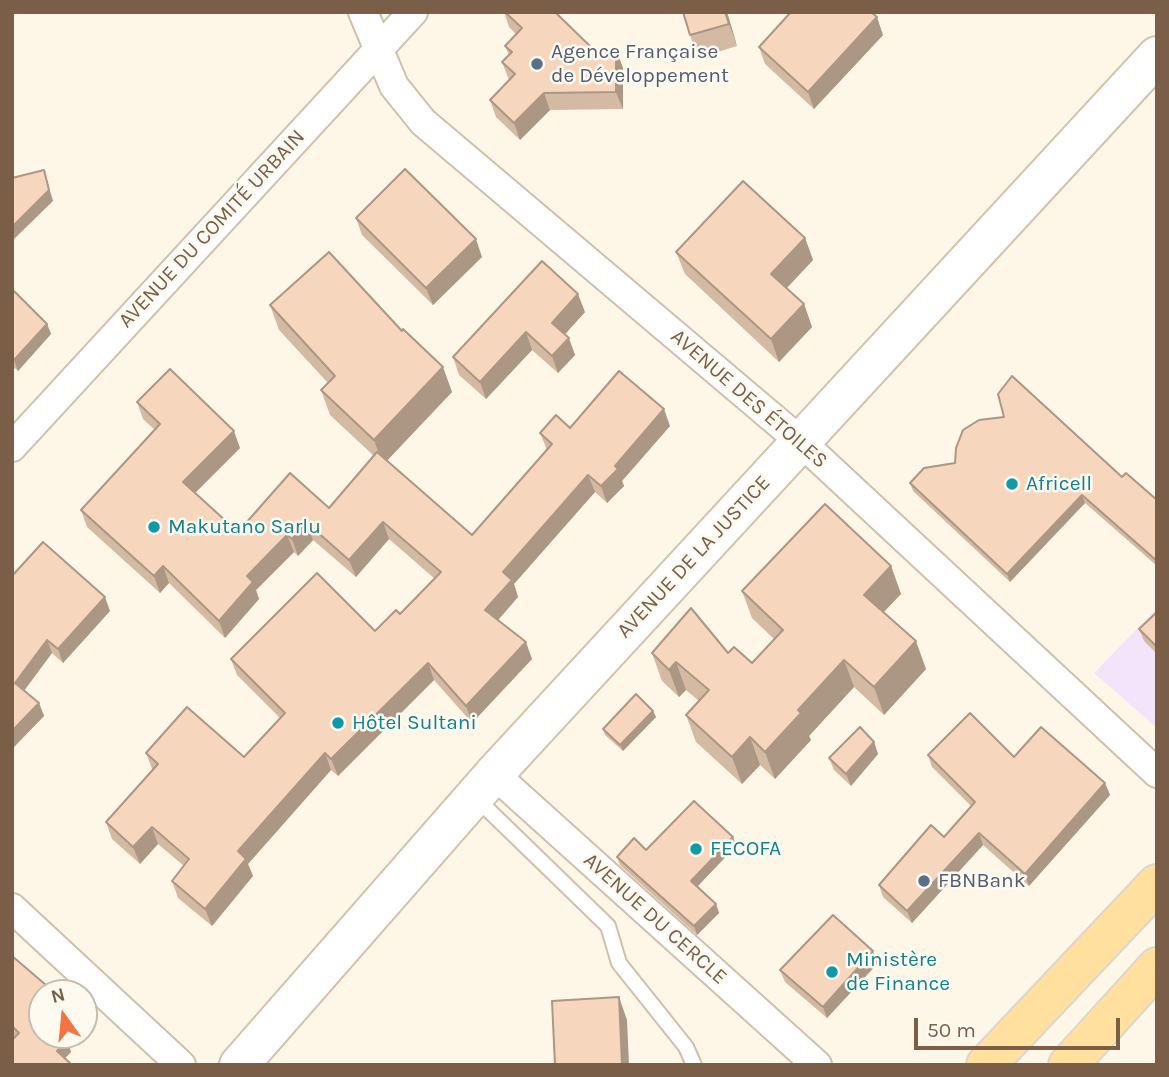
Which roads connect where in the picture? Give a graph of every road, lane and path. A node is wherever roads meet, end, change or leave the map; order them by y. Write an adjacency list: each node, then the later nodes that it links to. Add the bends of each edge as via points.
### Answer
1 (363, 12): 3 (street, AVENUE DES ÉTOILES)
2 (413, 12): 3 (street, AVENUE DU COMITÉ URBAIN)
3 (379, 48): 5 (street, AVENUE DES ÉTOILES, via 394,86 423,122); 6 (street, AVENUE DU COMITÉ URBAIN)
4 (1157, 56): 5 (main road, AVENUE DE LA JUSTICE)
5 (800, 441): 7 (street, AVENUE DES ÉTOILES); 8 (main road, AVENUE DE LA JUSTICE)
6 (12, 447)
7 (1157, 773)
8 (484, 785): 13 (main road, AVENUE DE LA JUSTICE); 14 (lane, via 608,926 619,963 686,1047); 15 (street, AVENUE DU CERCLE)
9 (1157, 884): 16 (main road)
10 (12, 908): 12 (street)
11 (1157, 967): 17 (main road)
12 (181, 1065)
13 (239, 1065)
14 (694, 1065)
15 (817, 1065)
16 (986, 1065)
17 (1068, 1065)

